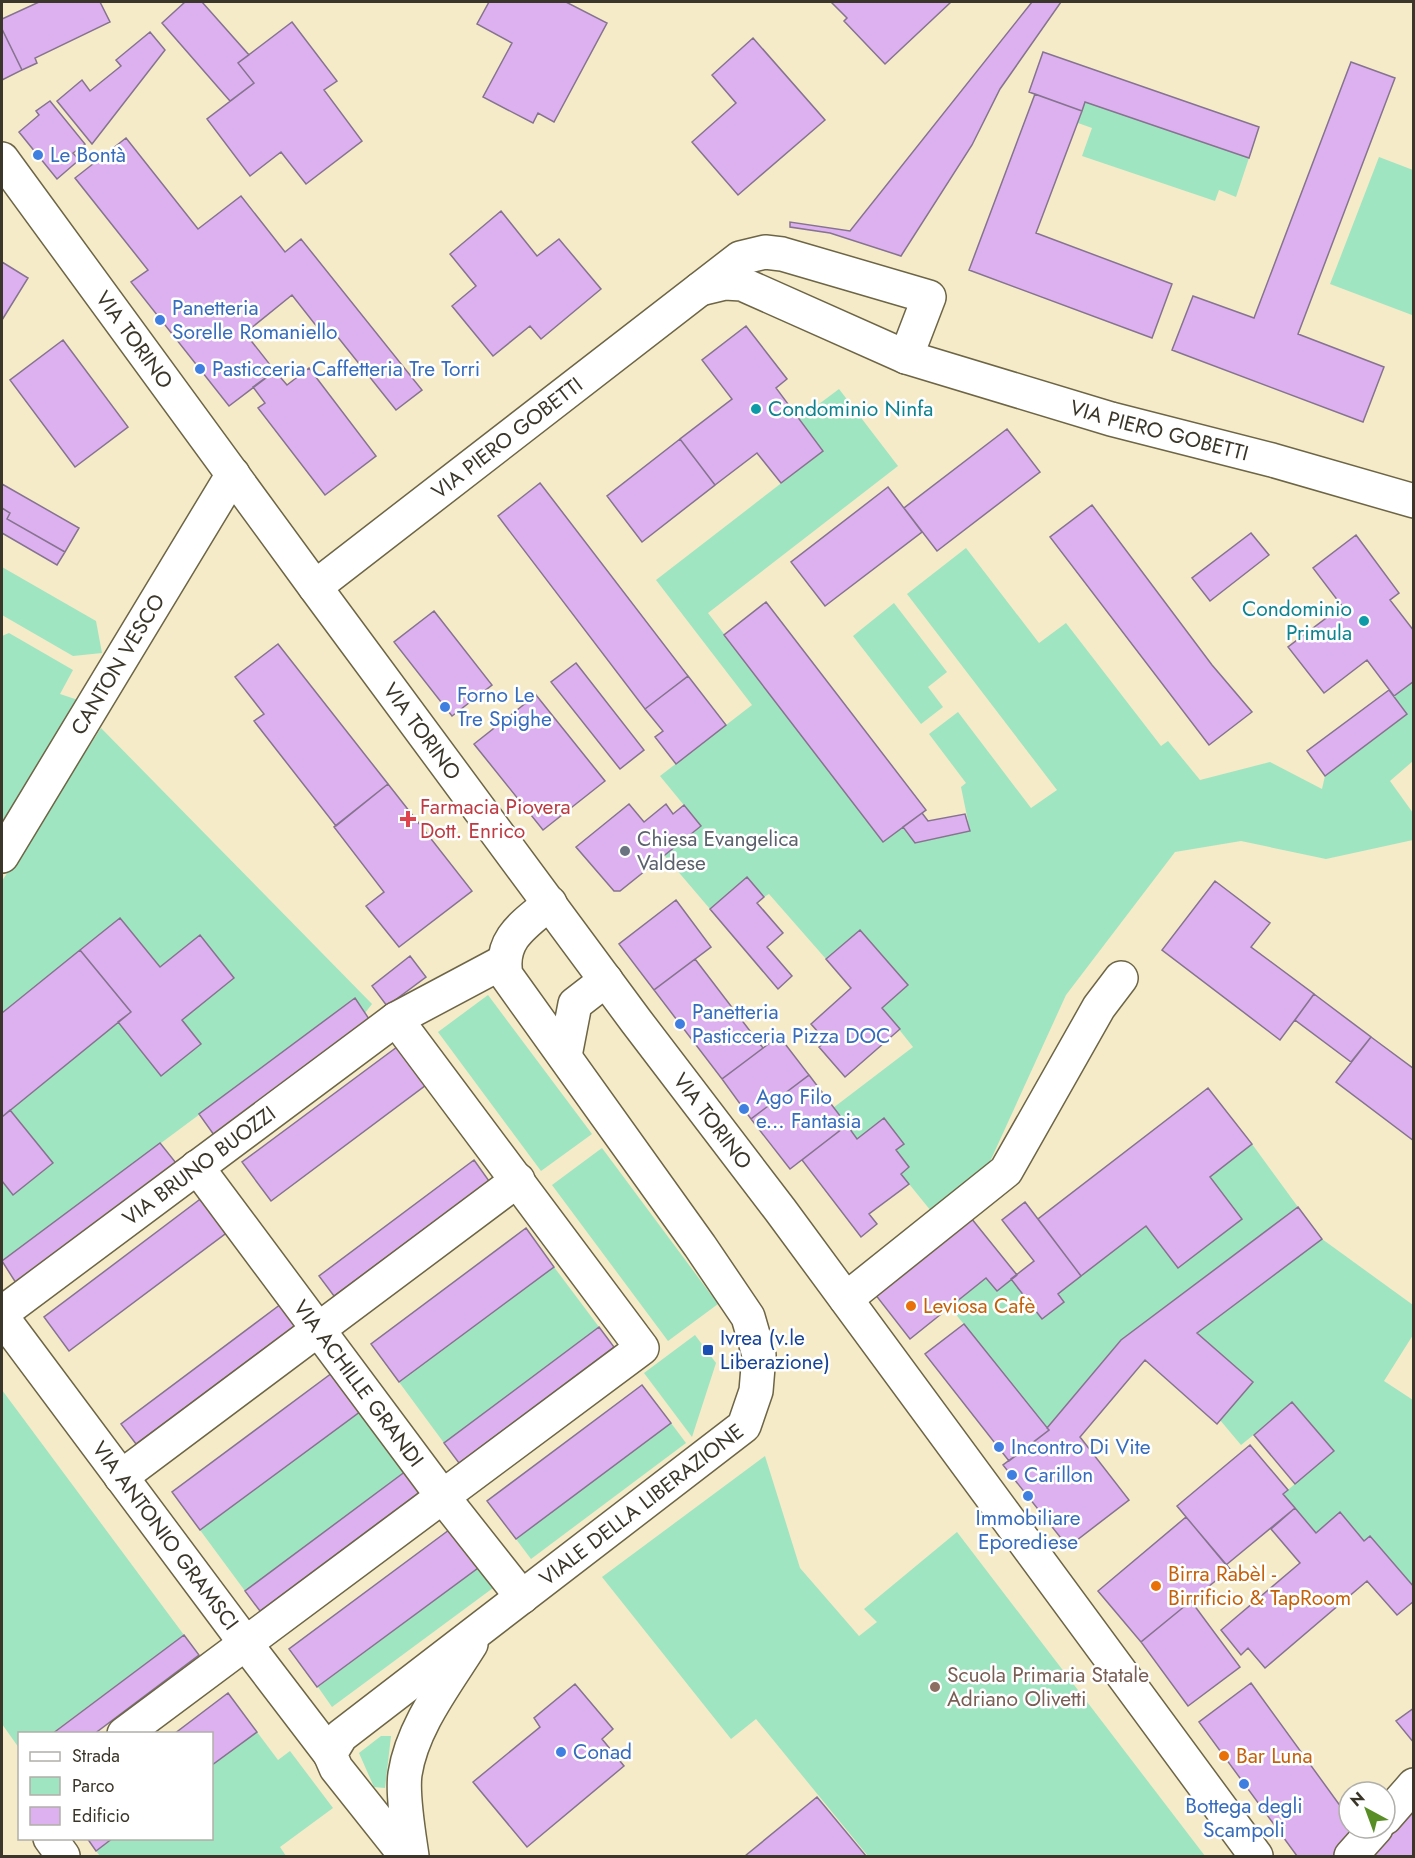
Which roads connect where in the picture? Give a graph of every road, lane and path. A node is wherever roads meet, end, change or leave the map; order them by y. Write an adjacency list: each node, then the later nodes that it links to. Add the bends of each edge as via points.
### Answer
1 (2, 159): 4 (street, VIA TORINO)
2 (700, 289): 3 (street, VIA PIERO GOBETTI, via 725,283 742,285); 3 (street, VIA PIERO GOBETTI, via 740,258 765,252 929,297); 6 (street, VIA PIERO GOBETTI)
3 (906, 357): 5 (street, VIA PIERO GOBETTI)
4 (233, 474): 6 (street, VIA TORINO); 7 (street, CANTON VESCO)
5 (1413, 501)
6 (315, 587): 8 (street, VIA TORINO)
7 (2, 856)
8 (550, 903): 9 (street, via 507,944); 11 (street, VIA TORINO)
9 (503, 962): 12 (street, VIA BRUNO BUOZZI); 13 (street, VIALE DELLA LIBERAZIONE, via 506,975)
10 (1121, 978): 16 (street, via 1099,1006 1006,1171)
11 (606, 980): 13 (street, via 575,1004); 16 (street, VIA TORINO)
12 (396, 1019): 14 (street, VIA BRUNO BUOZZI); 15 (street)
13 (565, 1056): 21 (street, VIALE DELLA LIBERAZIONE, via 748,1317 759,1355 756,1391 744,1426)
14 (197, 1167): 17 (street, VIA BRUNO BUOZZI); 18 (street, VIA ACHILLE GRANDI)
15 (518, 1180): 18 (street); 20 (street, via 642,1348)
16 (846, 1299): 33 (street, VIA TORINO)
17 (2, 1315): 19 (street, VIA ANTONIO GRAMSCI)
18 (318, 1329): 19 (street); 20 (street, VIA ACHILLE GRANDI)
19 (121, 1477): 23 (street, VIA ANTONIO GRAMSCI)
20 (443, 1497): 21 (street, VIA ACHILLE GRANDI); 23 (street)
21 (522, 1597): 22 (street, VIALE DELLA LIBERAZIONE)
22 (481, 1627): 25 (street, VIALE DELLA LIBERAZIONE, via 356,1723 341,1736); 32 (street, VIALE DELLA LIBERAZIONE, via 412,1746 404,1776)
23 (246, 1644): 24 (street); 25 (street, VIA ANTONIO GRAMSCI)
24 (127, 1732)
25 (330, 1754): 31 (street, via 346,1782)
26 (1413, 1785): 27 (street)
27 (1397, 1804)
28 (51, 1840): 30 (street)
29 (1366, 1840): 34 (street)
30 (63, 1857)
31 (406, 1857)
32 (412, 1857)
33 (1256, 1857)
34 (1351, 1857)

